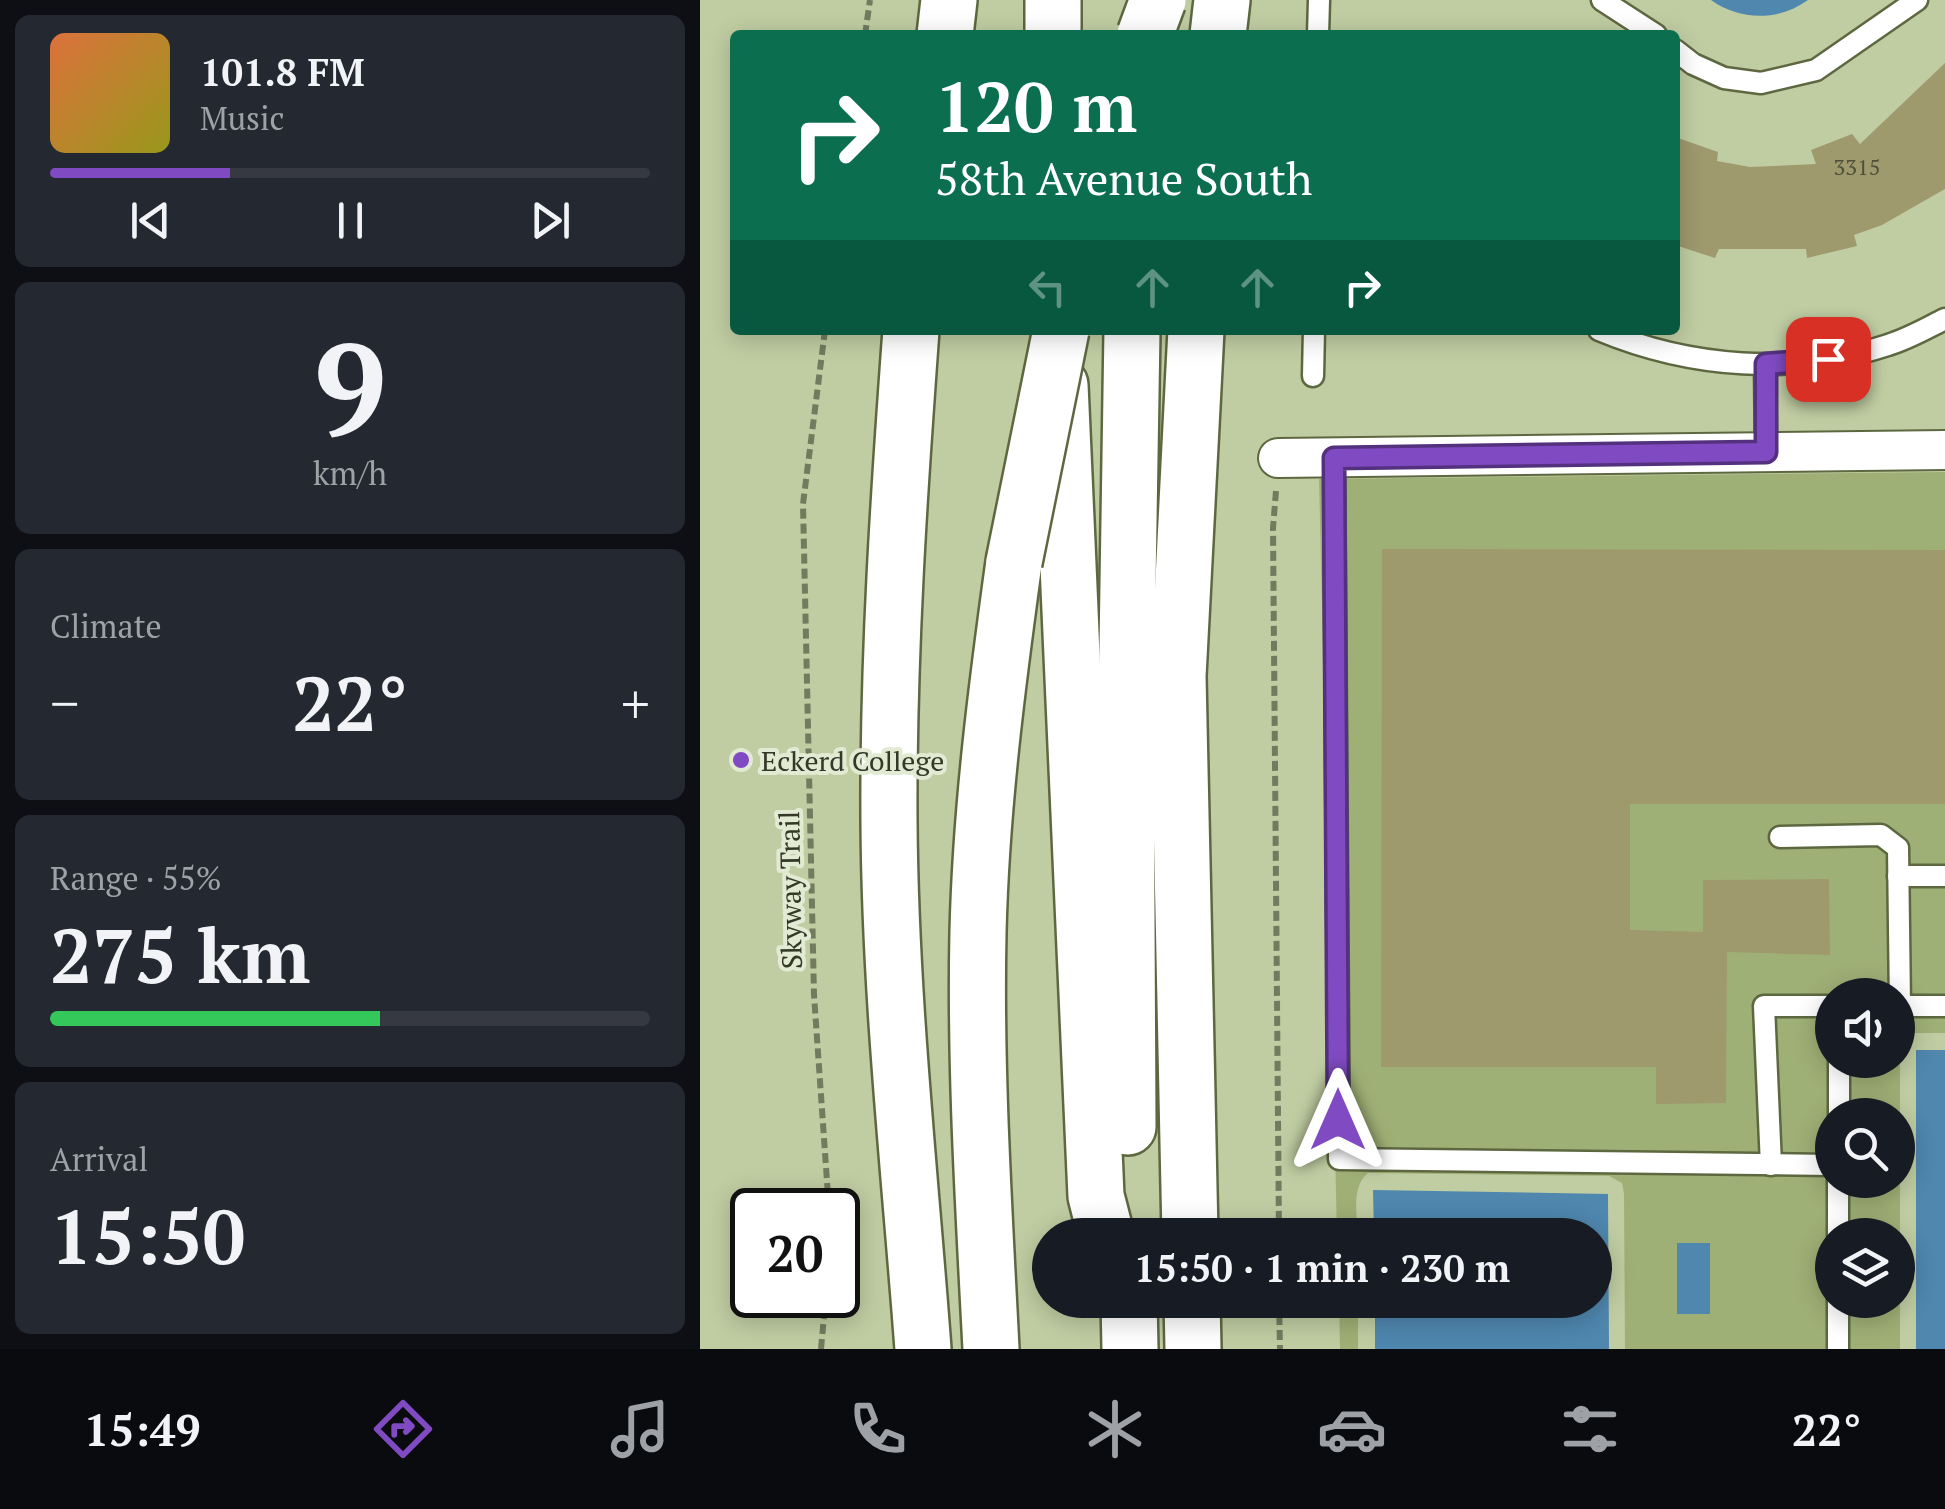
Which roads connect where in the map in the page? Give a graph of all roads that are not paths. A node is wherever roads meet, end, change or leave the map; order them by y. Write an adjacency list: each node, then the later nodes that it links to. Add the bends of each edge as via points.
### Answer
1 (950, 0): 8 (highway)
2 (1053, 0): 9 (highway)
3 (1156, 0): 10 (highway, bridge); 11 (highway)
4 (1222, 0): 12 (highway)
5 (1319, 0): 13 (lane)
6 (1602, 0): 14 (lane)
7 (1918, 0): 15 (lane, via 1816,70 1761,83 1724,78)
8 (945, 30)
9 (1053, 30)
10 (1146, 30)
11 (1153, 30)
12 (1219, 30)
13 (1318, 30)
14 (1648, 30)
15 (1680, 54)
16 (1945, 319): 24 (lane, via 1890,345)
17 (912, 335): 44 (highway, via 892,644 889,822)
18 (1058, 335): 45 (highway, bridge, via 1014,562 993,719 978,932)
19 (1059, 335): 39 (highway)
20 (1132, 335): 40 (highway)
21 (1196, 335): 41 (highway, via 1178,676)
22 (1314, 335): 25 (lane)
23 (1611, 335): 24 (lane, via 1702,361)
24 (1766, 364): 27 (lane)
25 (1313, 376)
26 (1945, 450): 27 (street)
27 (1766, 452): 29 (street)
28 (1278, 458): 29 (street)
29 (1334, 458): 37 (lane, via 1338,1160)
30 (1780, 837): 31 (lane, via 1881,835 1898,848)
31 (1898, 876): 32 (lane); 33 (lane)
32 (1945, 876)
33 (1898, 978)
34 (1815, 1006): 37 (lane, via 1764,1006)
35 (1915, 1006): 36 (lane)
36 (1945, 1006)
37 (1771, 1165): 38 (lane)
38 (1815, 1165)
39 (1102, 1218)
40 (1129, 1218)
41 (1190, 1218)
42 (1192, 1318): 46 (highway)
43 (1838, 1318): 47 (lane)
44 (923, 1349)
45 (991, 1349)
46 (1193, 1349)
47 (1838, 1349)

